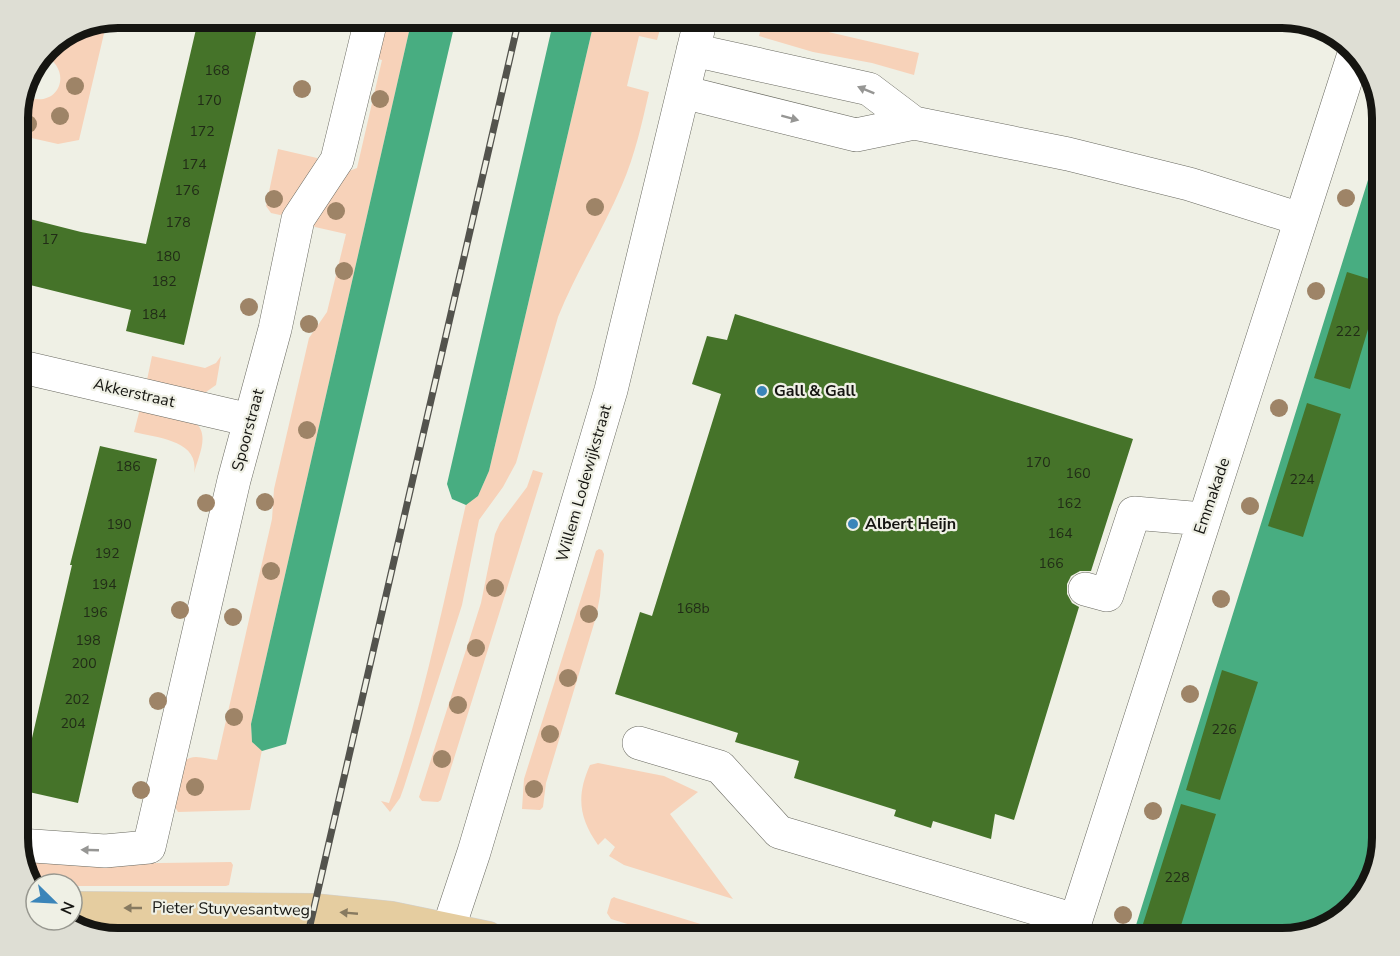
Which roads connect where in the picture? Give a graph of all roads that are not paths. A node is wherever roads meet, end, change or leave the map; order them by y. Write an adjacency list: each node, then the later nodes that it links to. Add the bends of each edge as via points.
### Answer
1 (369, 28): 8 (street, Spoorstraat, via 337,160 298,219 275,329)
2 (696, 36): 4 (street, Willem Lodewijkstraat); 5 (street, one-way to 2, via 869,89)
3 (1351, 62): 6 (street, Emmakade)
4 (683, 92): 5 (street, one-way to 5, via 856,135); 15 (street, Willem Lodewijkstraat, via 611,390 476,844)
5 (914, 123): 6 (street, via 1167,178)
6 (1300, 219): 9 (street, Emmakade)
7 (29, 369): 8 (street, Akkerstraat)
8 (250, 420): 12 (street, Spoorstraat, one-way to 12, via 149,847 105,851)
9 (1203, 519): 10 (street, via 1134,513 1107,595); 17 (street, Emmakade)
10 (1085, 589)
11 (639, 743): 16 (street, via 720,767 779,832)
12 (29, 846)
13 (84, 908): 14 (main road, Pieter Stuyvesantweg, one-way to 13, via 391,918 313,910)
14 (422, 928)
15 (446, 928)
16 (1069, 928)
17 (1072, 928)

